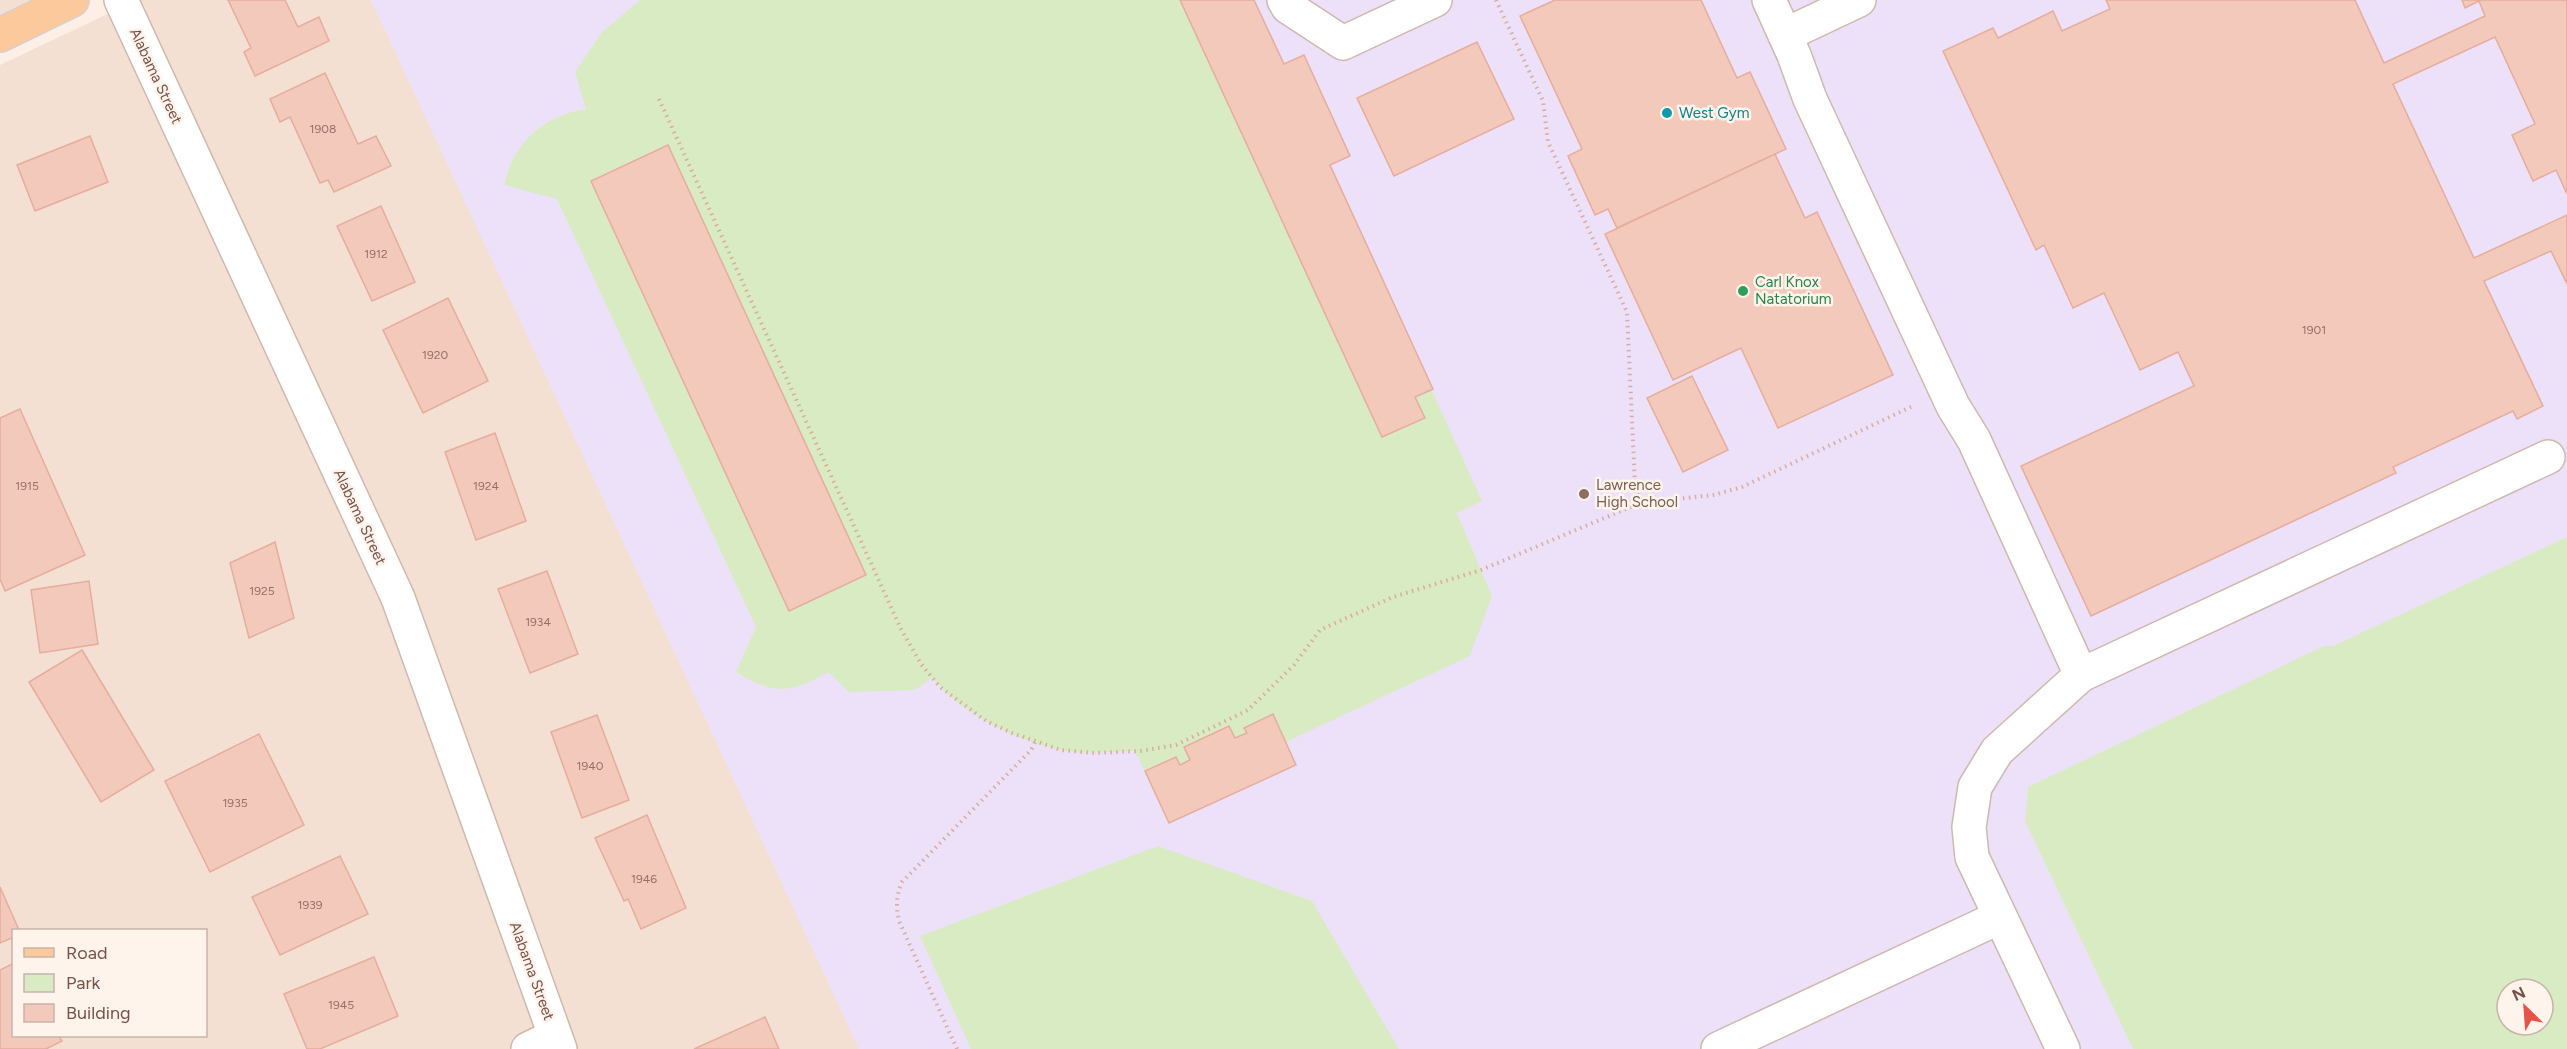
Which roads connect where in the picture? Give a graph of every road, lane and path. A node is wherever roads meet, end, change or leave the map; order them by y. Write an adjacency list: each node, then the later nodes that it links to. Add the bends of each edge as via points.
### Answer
1 (72, 0): 8 (main road)
2 (121, 0): 17 (street, Alabama Street, via 398,598)
3 (1284, 0): 4 (street, via 1288,7 1343,43)
4 (1435, 0)
5 (1496, 0): 13 (path, via 1543,101 1548,142 1627,312 1635,486)
6 (1769, 0): 9 (street)
7 (1859, 0): 9 (street)
8 (0, 35)
9 (1785, 35): 11 (street, via 1810,99)
10 (659, 99): 15 (path, via 901,629 921,664 940,687 986,721)
11 (1946, 391): 13 (path, via 1742,487 1713,495); 14 (street, via 1974,440)
12 (2548, 457): 14 (street)
13 (1640, 503): 15 (path, via 1481,570 1394,597 1320,630 1294,665 1248,710 1176,745 1094,753 1061,750)
14 (2080, 675): 16 (street, via 1997,751 1975,787 1968,827 1972,857)
15 (1035, 742): 18 (path, via 902,882 897,893 899,921)
16 (2000, 917): 19 (street); 20 (street)
17 (548, 1045)
18 (957, 1049)
19 (1718, 1049)
20 (2063, 1049)

